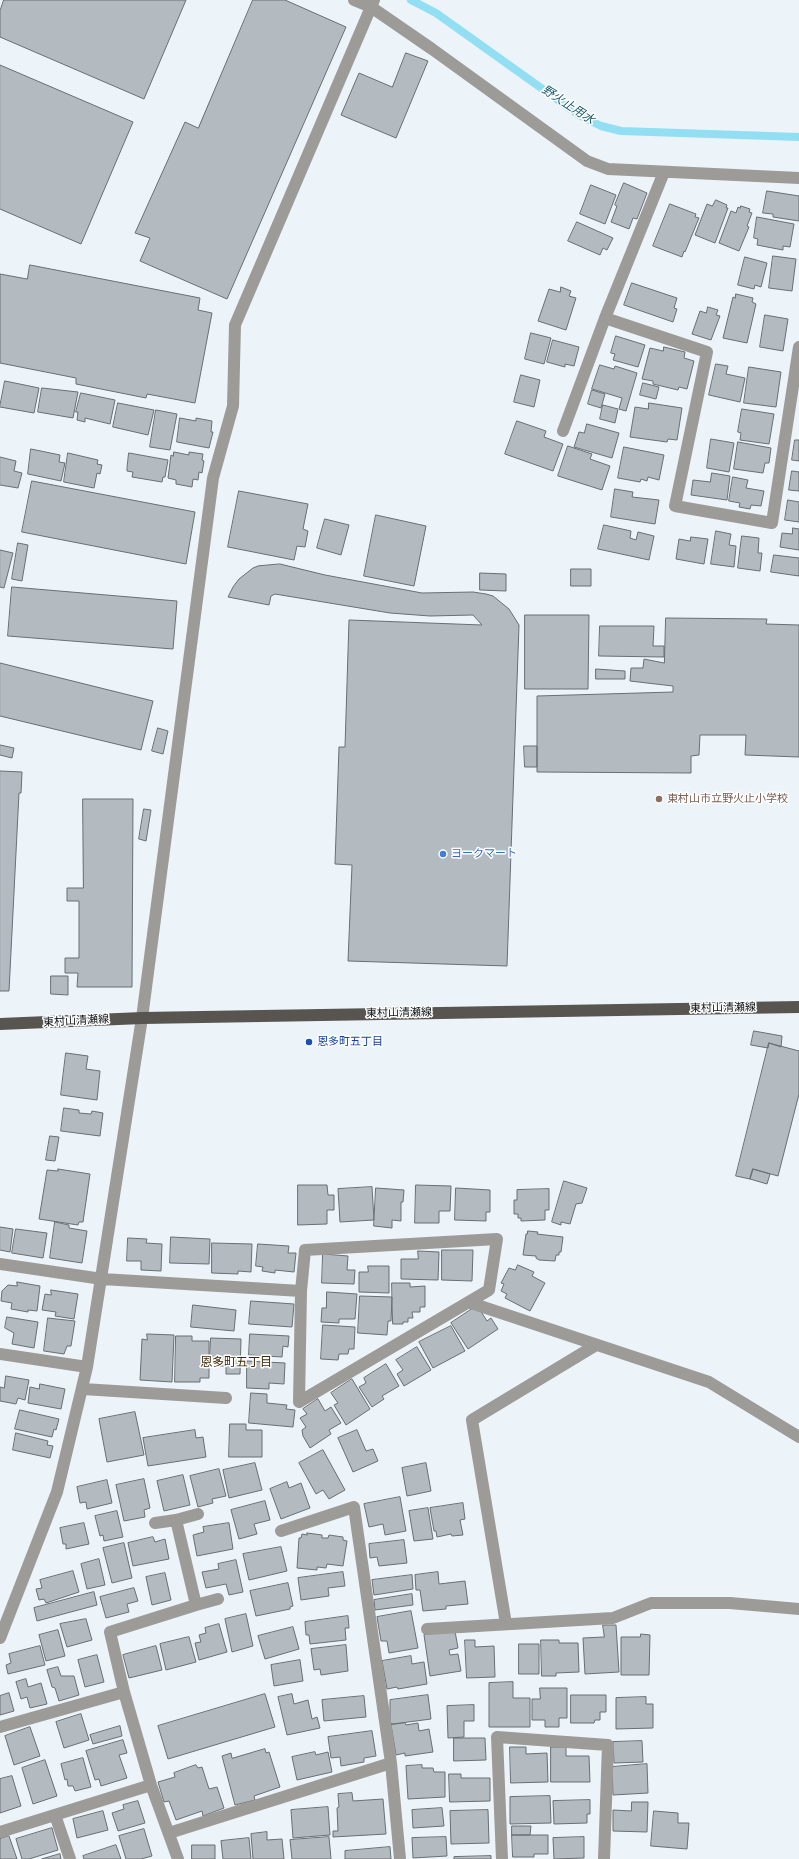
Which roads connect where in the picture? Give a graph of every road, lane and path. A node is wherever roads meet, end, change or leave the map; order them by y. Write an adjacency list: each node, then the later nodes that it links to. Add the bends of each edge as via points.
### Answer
1 (354, 0): 2 (street)
2 (372, 3): 3 (street, via 587,162 608,169); 9 (street, via 234,325 233,406 213,478)
3 (664, 172): 4 (street); 5 (street)
4 (799, 178)
5 (605, 318): 6 (street, via 707,352 675,506 772,523); 7 (street)
6 (799, 347)
7 (563, 431)
8 (799, 1007): 9 (main road, 東村山清瀬線)
9 (142, 1018): 10 (main road, 東村山清瀬線); 12 (street)
10 (0, 1024)
11 (0, 1264): 12 (street)
12 (102, 1279): 13 (street); 17 (street)
13 (301, 1291): 14 (street, via 299,1402); 14 (street, via 305,1250 497,1239 489,1290)
14 (468, 1302): 15 (street)
15 (596, 1344): 20 (street, via 709,1382); 28 (street, via 472,1420)
16 (0, 1354): 17 (street)
17 (87, 1367): 18 (street)
18 (83, 1389): 19 (street); 30 (street, via 57,1492)
19 (226, 1398)
20 (799, 1436)
21 (198, 1514): 22 (street)
22 (176, 1520): 23 (street); 26 (street)
23 (155, 1523)
24 (281, 1531): 33 (street, via 354,1507)
25 (218, 1599): 26 (street)
26 (196, 1605): 31 (street, via 110,1632)
27 (799, 1609): 28 (street, via 730,1604 651,1603 613,1618)
28 (506, 1624): 29 (street)
29 (427, 1629)
30 (0, 1638)
31 (124, 1692): 32 (street); 34 (street)
32 (0, 1727)
33 (391, 1763): 37 (street); 40 (street)
34 (151, 1785): 35 (street); 37 (street)
35 (55, 1815): 36 (street); 38 (street)
36 (0, 1832)
37 (168, 1833): 39 (street)
38 (70, 1859)
39 (178, 1859)
40 (400, 1859)
41 (502, 1859): 42 (street, via 497,1737 608,1745)
42 (604, 1859)

